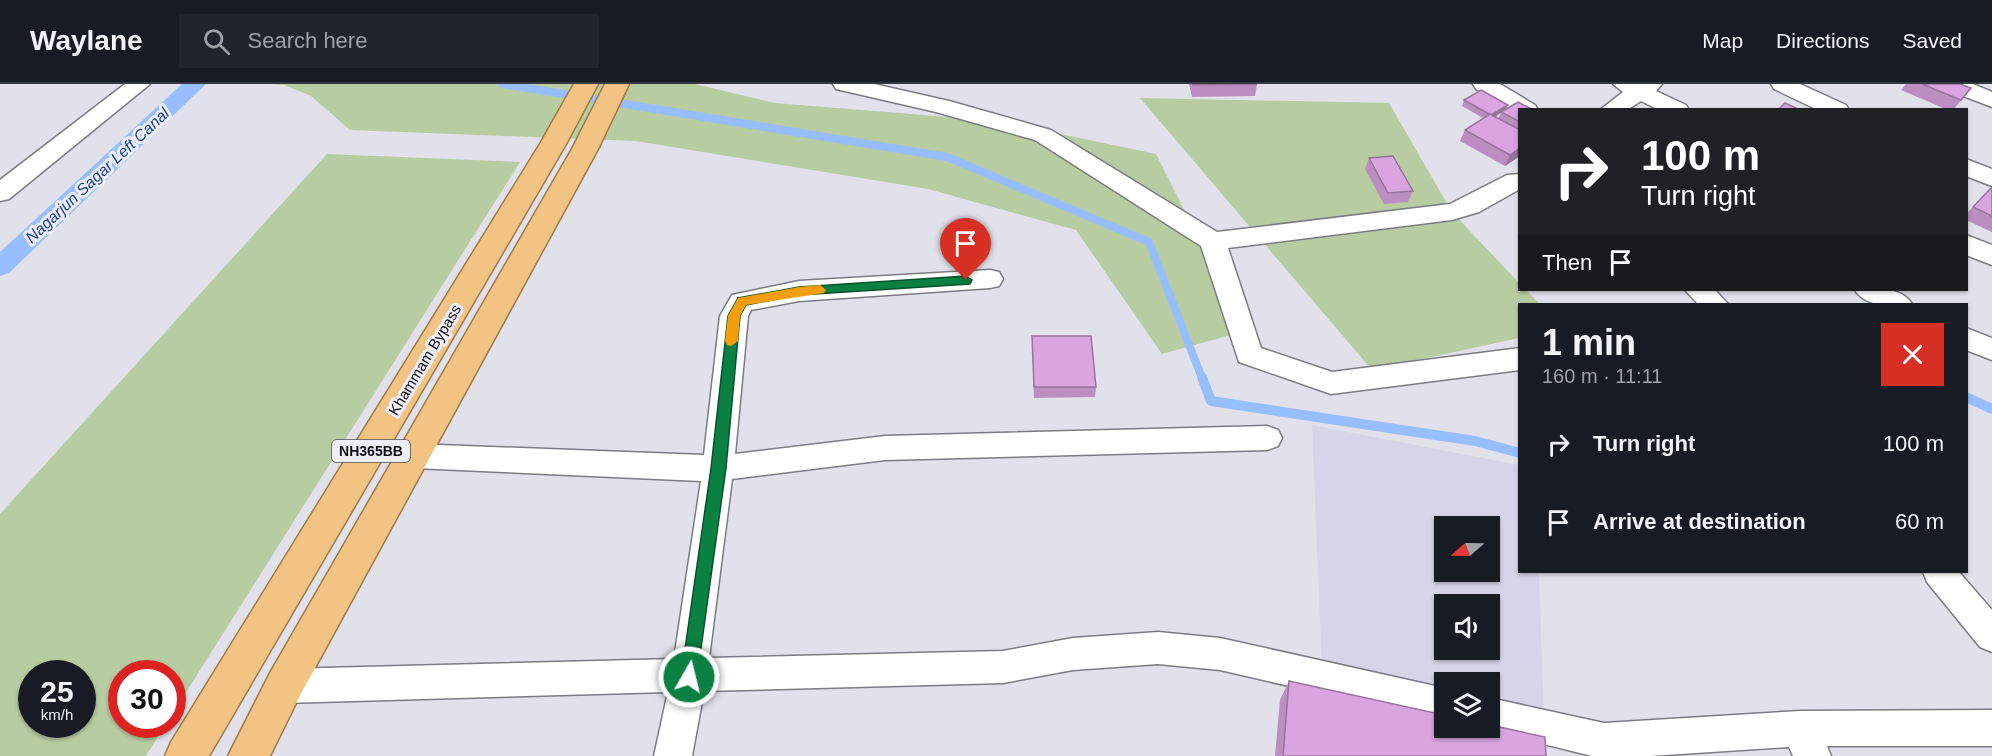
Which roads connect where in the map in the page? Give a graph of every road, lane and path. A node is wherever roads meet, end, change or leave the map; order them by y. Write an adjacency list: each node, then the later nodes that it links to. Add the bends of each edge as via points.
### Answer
1 (139, 84): 18 (street)
2 (586, 84): 14 (highway, Khammam Bypass / NH365BB)
3 (617, 84): 14 (highway, Khammam Bypass / NH365BB)
4 (844, 84): 19 (street, via 1043,135)
5 (1484, 84): 10 (street)
6 (1782, 84): 13 (street)
7 (1953, 84): 9 (street)
8 (1638, 87): 11 (street); 12 (street)
9 (1992, 100)
10 (1524, 108)
11 (1613, 108)
12 (1674, 108)
13 (1834, 108)
14 (569, 146): 31 (highway, Khammam Bypass / NH365BB); 41 (highway, Khammam Bypass / NH365BB)
15 (1968, 168): 16 (street)
16 (1992, 178)
17 (1518, 179): 19 (street, via 1452,212)
18 (0, 194)
19 (1213, 241): 29 (street, via 1249,355 1331,383)
20 (1968, 245): 21 (street)
21 (1992, 256)
22 (990, 279): 32 (street, via 799,291 742,302 734,316)
23 (1700, 291): 25 (street)
24 (1871, 291): 26 (street)
25 (1713, 303)
26 (1896, 303)
27 (1968, 339): 28 (street)
28 (1992, 350)
29 (1518, 359)
30 (1267, 438): 32 (street, via 885,448)
31 (414, 456): 32 (street); 36 (highway, Khammam Bypass / NH365BB)
32 (718, 468): 35 (street)
33 (1940, 573): 34 (street)
34 (1992, 636)
35 (689, 677): 36 (street); 37 (street, via 1003,667 1073,654 1158,648 1220,654); 43 (street)
36 (284, 686): 42 (highway, Khammam Bypass / NH365BB)
37 (1434, 703)
38 (1500, 717): 40 (street, via 1604,741)
39 (1992, 728): 40 (street)
40 (1806, 742)
41 (186, 756)
42 (249, 756)
43 (673, 756)

